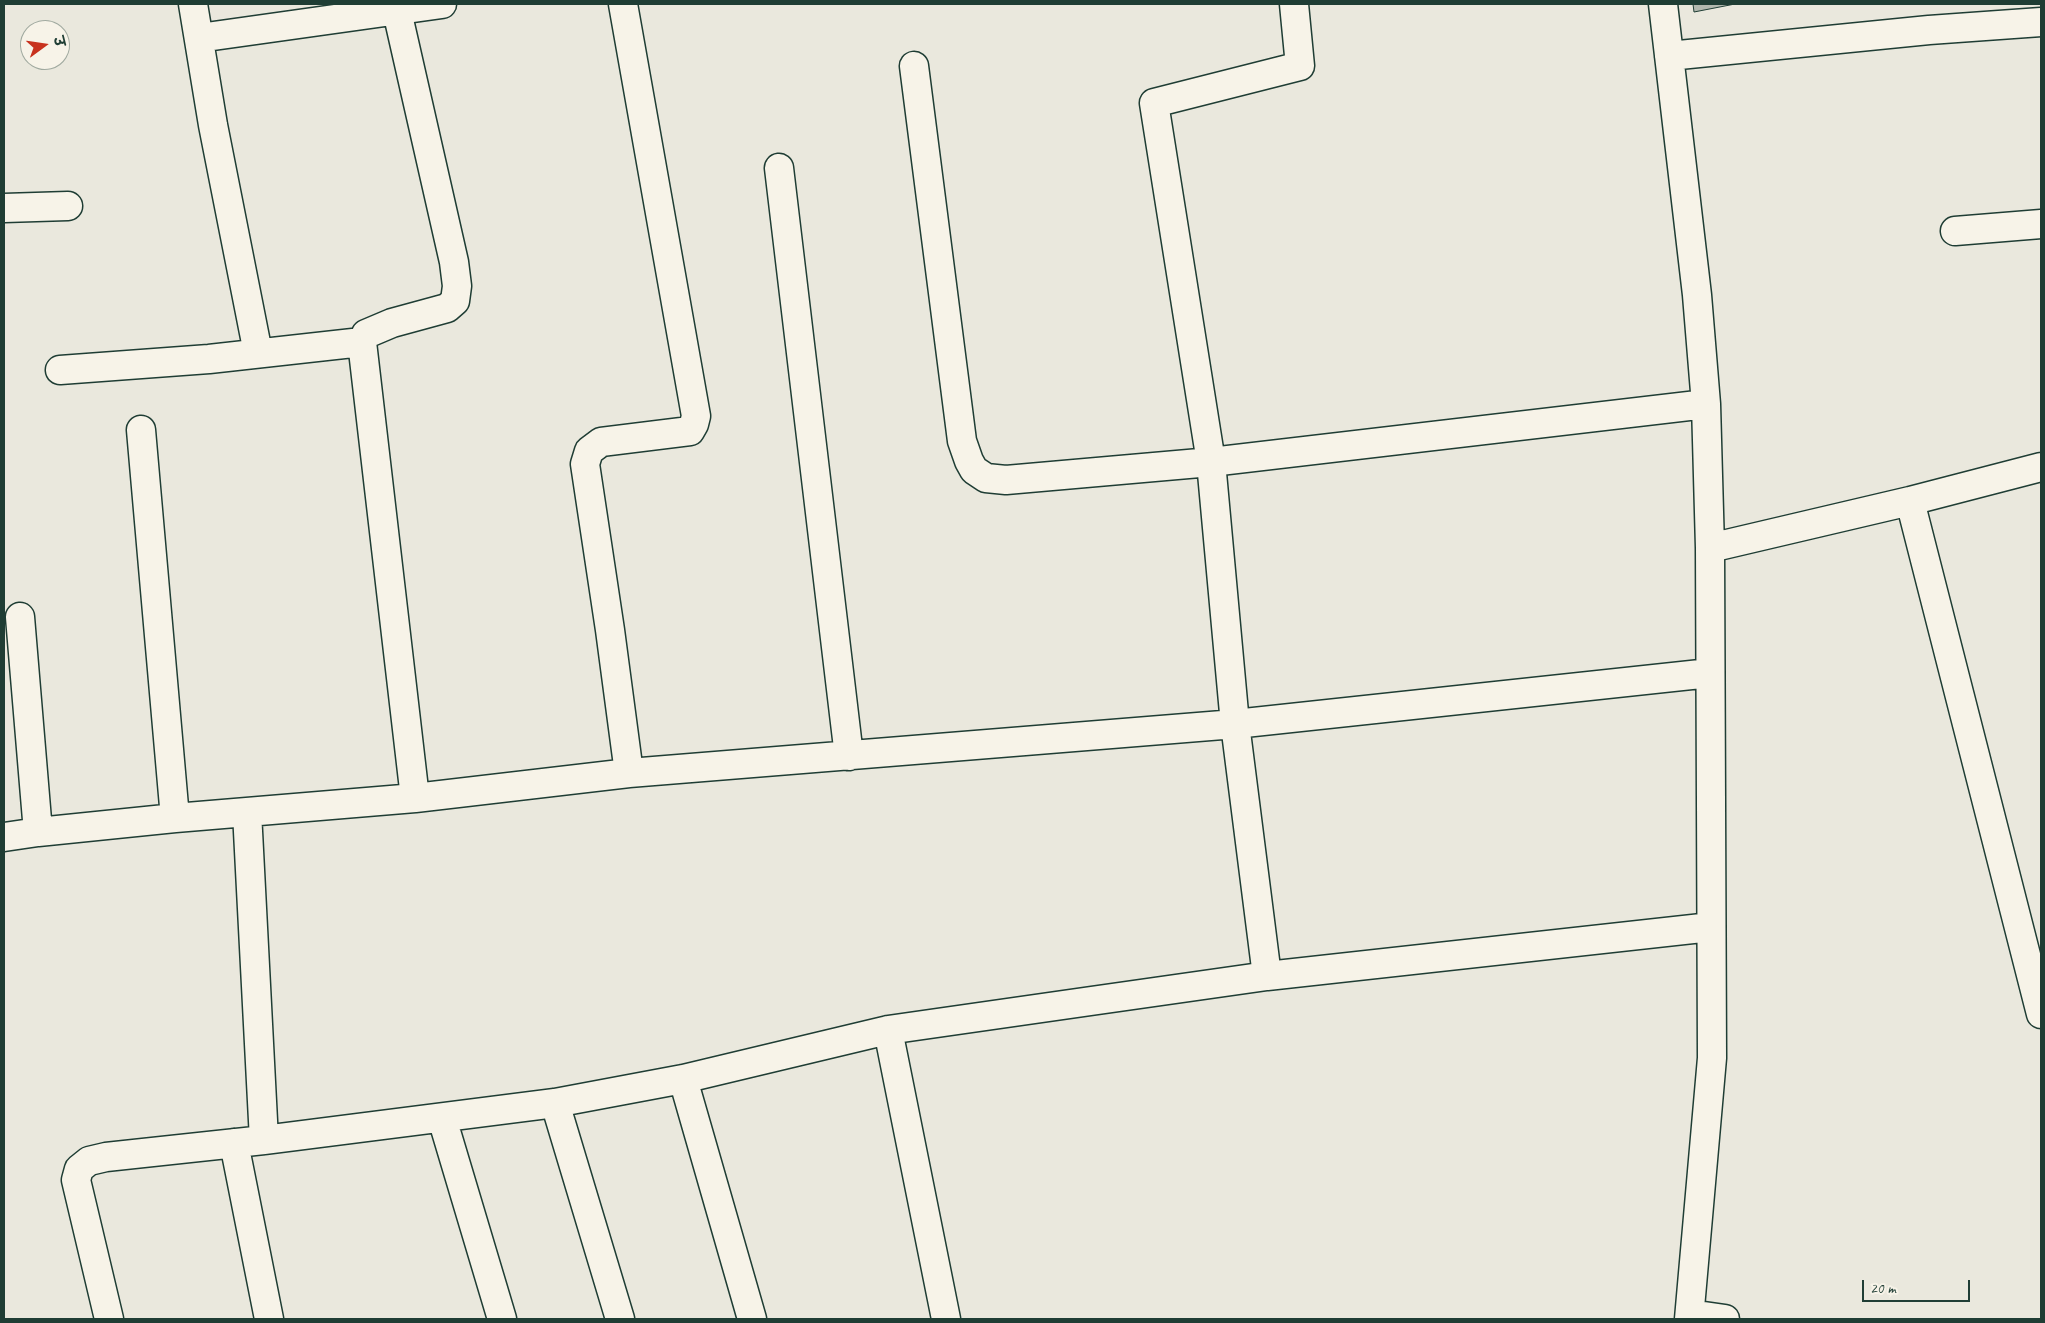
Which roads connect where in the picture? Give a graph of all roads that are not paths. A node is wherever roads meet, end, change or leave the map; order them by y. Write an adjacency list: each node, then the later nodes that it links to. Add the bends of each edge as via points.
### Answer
1 (193, 4): 8 (street)
2 (442, 4): 6 (street)
3 (623, 4): 29 (street, via 696,416 690,431 601,442 590,451 585,464)
4 (1294, 4): 21 (street, via 1300,66 1154,103)
5 (1663, 4): 9 (street)
6 (397, 11): 8 (street); 16 (street, via 457,286 455,301 447,308 392,323 366,334)
7 (2041, 22): 9 (street)
8 (199, 38): 17 (street)
9 (1669, 56): 19 (street, via 1697,295)
10 (914, 66): 21 (street, via 962,441 974,470 986,478 1006,480)
11 (779, 168): 28 (street)
12 (68, 206): 13 (street)
13 (4, 208)
14 (2041, 224): 15 (street)
15 (1955, 231)
16 (362, 342): 17 (street); 30 (street)
17 (258, 353): 18 (street)
18 (60, 370)
19 (1706, 404): 21 (street); 24 (street)
20 (142, 430): 32 (street)
21 (1211, 462): 27 (street)
22 (2041, 467): 23 (street)
23 (1910, 501): 24 (street); 37 (street)
24 (1710, 548): 26 (street)
25 (20, 617): 33 (street)
26 (1710, 673): 27 (street); 35 (street)
27 (1235, 724): 28 (street); 36 (street)
28 (850, 756): 29 (street)
29 (629, 773): 30 (street)
30 (415, 798): 31 (street)
31 (246, 812): 32 (street); 42 (street)
32 (175, 818): 33 (street)
33 (38, 832): 34 (street)
34 (4, 837)
35 (1711, 927): 36 (street); 44 (street, via 1712,1058)
36 (1267, 976): 38 (street)
37 (2041, 1014)
38 (888, 1030): 39 (street); 50 (street)
39 (684, 1079): 40 (street); 49 (street)
40 (555, 1103): 41 (street); 48 (street)
41 (442, 1118): 42 (street); 47 (street)
42 (264, 1140): 43 (street)
43 (234, 1143): 45 (street, via 106,1157 89,1161 79,1169 76,1180 78,1196); 46 (street)
44 (1690, 1316): 51 (street)
45 (109, 1319)
46 (269, 1319)
47 (502, 1319)
48 (620, 1319)
49 (752, 1319)
50 (946, 1319)
51 (1725, 1319)

